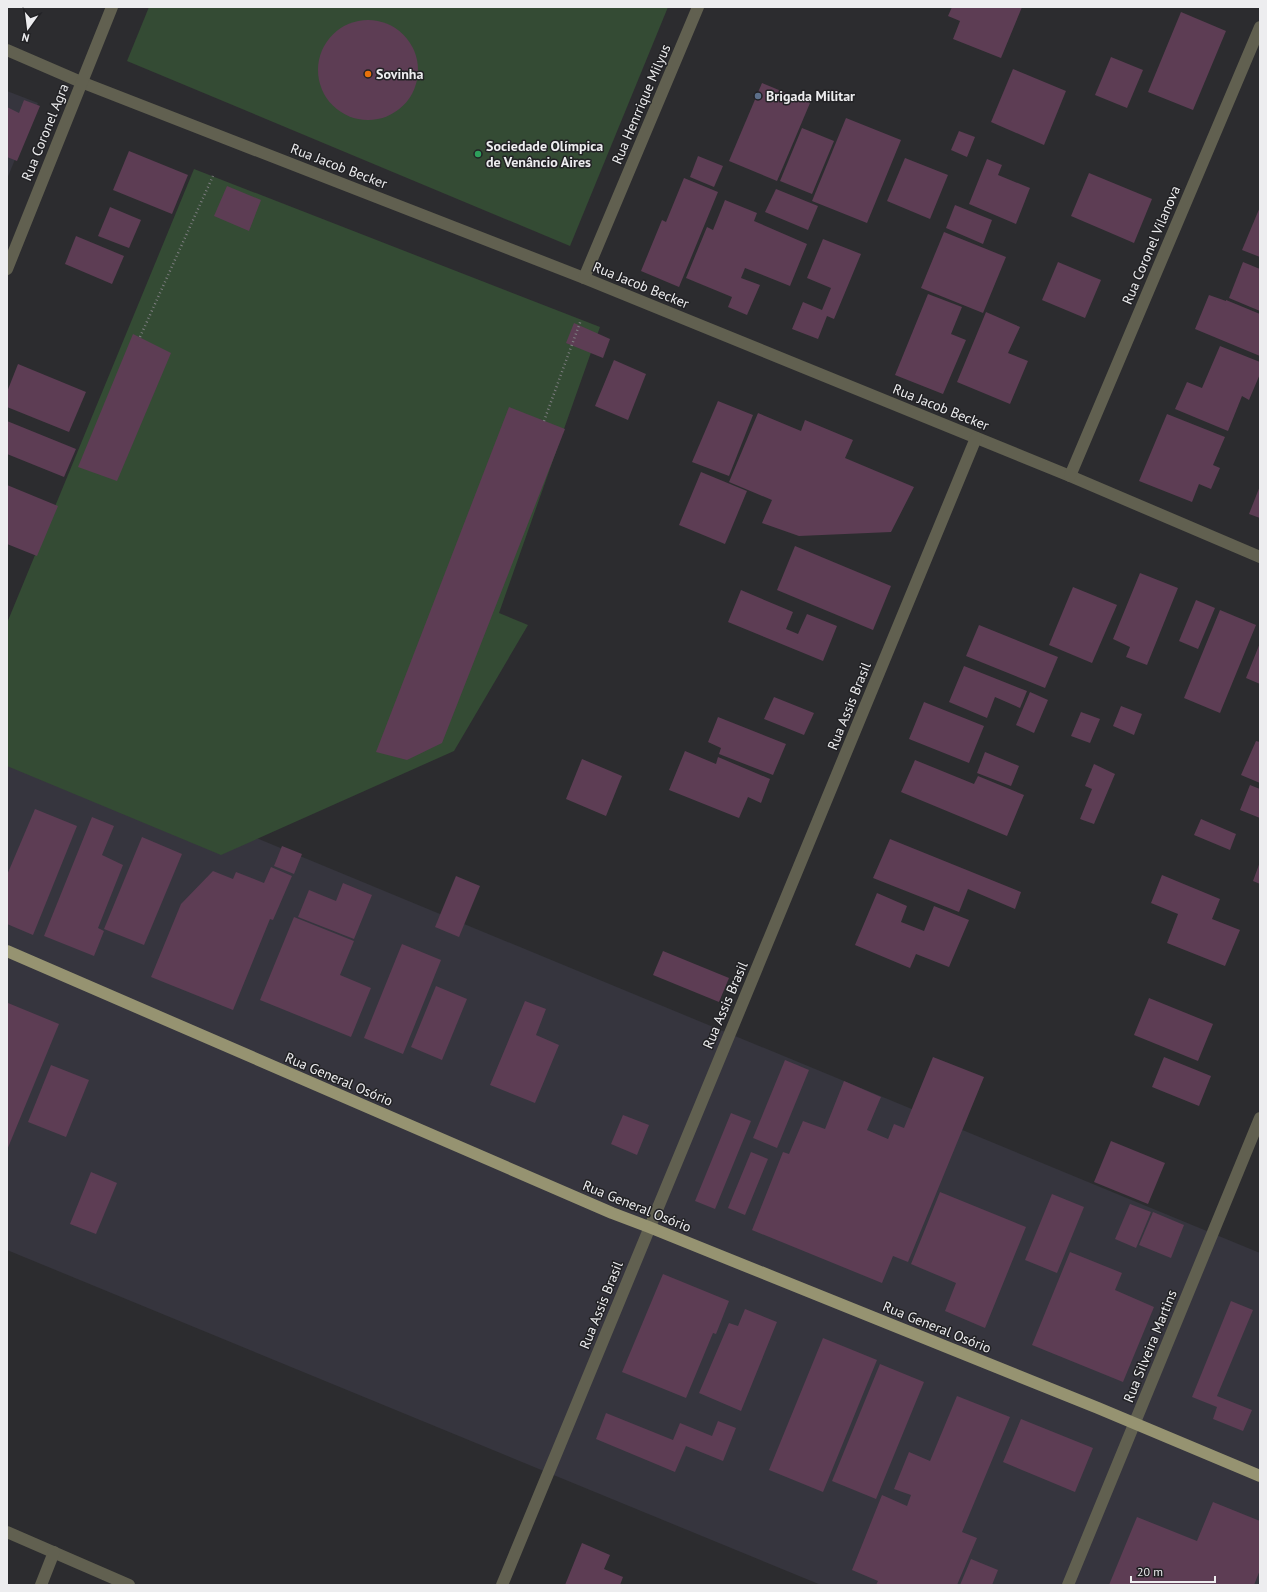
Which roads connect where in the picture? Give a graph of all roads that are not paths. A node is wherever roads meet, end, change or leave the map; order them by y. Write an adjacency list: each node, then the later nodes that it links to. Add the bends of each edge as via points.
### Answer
1 (112, 7): 5 (street, Rua Coronel Agra)
2 (698, 7): 7 (street, Rua Henrrique Milyus)
3 (1260, 27): 9 (street, Rua Coronel Vilanova)
4 (7, 50): 5 (street, Rua Jacob Becker)
5 (81, 82): 6 (street, Rua Coronel Agra); 7 (street, Rua Jacob Becker)
6 (7, 269)
7 (584, 278): 8 (street, Rua Jacob Becker)
8 (976, 438): 9 (street, Rua Jacob Becker); 13 (street, Rua Assis Brasil)
9 (1070, 476): 10 (street, Rua Jacob Becker)
10 (1260, 557)
11 (7, 951): 13 (main road, Rua General Osório)
12 (1260, 1118): 14 (street, Rua Silveira Martins)
13 (649, 1227): 14 (main road, Rua General Osório); 20 (street, Rua Assis Brasil)
14 (1135, 1424): 15 (main road, Rua General Osório); 21 (street, Rua Silveira Martins)
15 (1260, 1476)
16 (7, 1532): 17 (street)
17 (54, 1552): 18 (street); 19 (street)
18 (41, 1585)
19 (129, 1585)
20 (502, 1585)
21 (1068, 1585)

